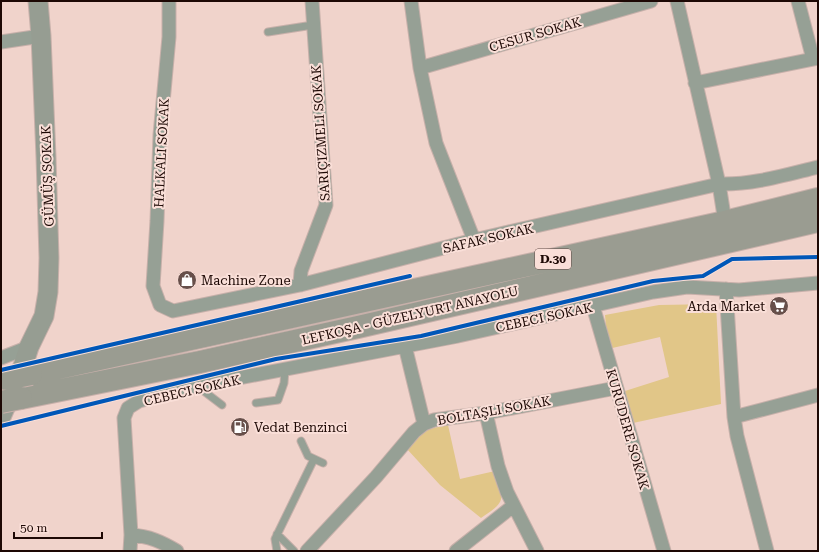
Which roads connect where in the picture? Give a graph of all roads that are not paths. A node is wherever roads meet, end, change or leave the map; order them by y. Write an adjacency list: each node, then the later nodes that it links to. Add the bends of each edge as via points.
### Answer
1 (38, 1): 10 (street, GÜMÜŞ SOKAK)
2 (169, 1): 22 (street, SAFAK SOKAK, via 169,37 160,135 158,221 152,286 160,304 173,311)
3 (312, 1): 8 (street)
4 (411, 1): 13 (street)
5 (650, 1): 13 (street, CESUR SOKAK)
6 (677, 1): 14 (street)
7 (798, 1): 12 (street)
8 (313, 26): 9 (lane); 22 (street, via 326,205 302,271)
9 (268, 32)
10 (41, 36): 11 (street); 26 (street, GÜMÜŞ SOKAK, via 49,235 48,292 44,316)
11 (1, 42)
12 (816, 58): 14 (street)
13 (420, 68): 20 (street, via 436,143)
14 (695, 83): 16 (street)
15 (818, 167): 16 (street, SAFAK SOKAK, via 755,182)
16 (719, 184): 19 (street); 20 (street, SAFAK SOKAK)
17 (818, 199): 19 (highway, LEFKOŞA - GÜZELYURT ANAYOLU / D.30)
18 (818, 221): 35 (highway, LEFKOŞA - GÜZELYURT ANAYOLU / D.30, via 350,329 200,362 97,381)
19 (725, 222): 29 (highway, LEFKOŞA - GÜZELYURT ANAYOLU / D.30)
20 (474, 240): 22 (street, SAFAK SOKAK)
21 (818, 283): 23 (street, CEBECI SOKAK)
22 (300, 285)
23 (726, 289): 24 (street, CEBECI SOKAK, via 670,289); 37 (street)
24 (594, 306): 25 (street, CEBECI SOKAK); 31 (street, KURUDERE SOKAK)
25 (405, 346): 28 (street, CEBECI SOKAK); 38 (street)
26 (29, 347): 27 (street); 29 (street, GÜMÜŞ SOKAK)
27 (1, 358)
28 (286, 369): 30 (street, CEBECI SOKAK); 33 (lane, via 278,400)
29 (15, 375): 35 (street, GÜMÜŞ SOKAK)
30 (197, 386): 34 (lane); 44 (street, CEBECI SOKAK, via 139,401 128,408 124,418)
31 (616, 388): 36 (street); 52 (street, KURUDERE SOKAK)
32 (818, 395): 37 (street)
33 (256, 403)
34 (222, 405)
35 (7, 407)
36 (486, 413): 38 (street); 42 (street, via 498,466)
37 (734, 417): 53 (street)
38 (424, 424): 49 (street)
39 (301, 441): 40 (lane, via 308,456)
40 (314, 459): 41 (lane); 43 (lane)
41 (323, 463)
42 (513, 506): 50 (street); 51 (street)
43 (278, 534): 47 (lane, via 275,540); 48 (lane)
44 (131, 535): 45 (street, CEBECI SOKAK); 46 (street, via 147,536)
45 (130, 551)
46 (177, 551)
47 (277, 551)
48 (294, 551)
49 (307, 551)
50 (456, 551)
51 (537, 551)
52 (664, 551)
53 (767, 551)

